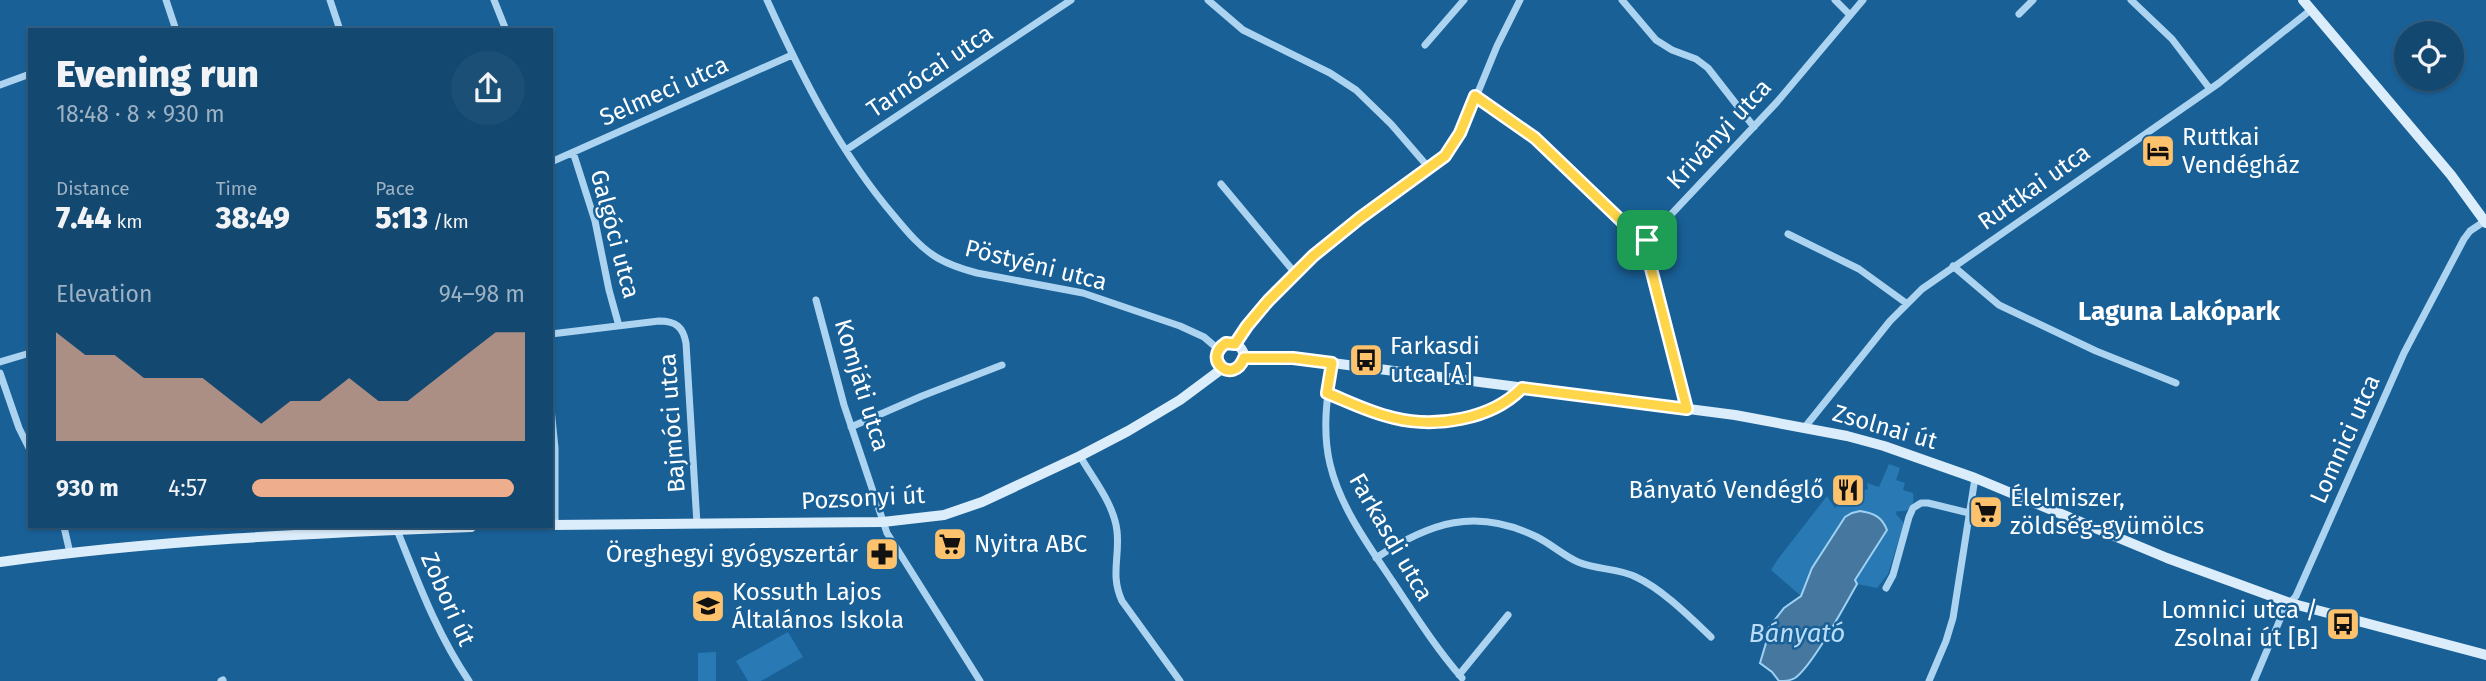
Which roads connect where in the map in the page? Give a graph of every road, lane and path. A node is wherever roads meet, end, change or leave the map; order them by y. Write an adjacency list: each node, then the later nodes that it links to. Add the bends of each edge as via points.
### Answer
1 (166, 0): 18 (street)
2 (330, 0): 19 (street)
3 (495, 0): 20 (street)
4 (767, 0): 22 (street, Pöstyéni utca)
5 (1071, 0): 28 (street, Tarnócai utca)
6 (1208, 0): 31 (street, via 1243,30 1356,90)
7 (1464, 0): 21 (street)
8 (1520, 0): 26 (street)
9 (1622, 0): 27 (street, via 1656,40 1708,68)
10 (1835, 0): 17 (street)
11 (1863, 0): 17 (street, Kriványi utca)
12 (2033, 0): 16 (street)
13 (2131, 0): 25 (street, via 2172,39)
14 (2303, 0): 15 (street)
15 (2312, 9): 25 (street, Ruttkai utca); 33 (street)
16 (2019, 14)
17 (1849, 15): 27 (street, Kriványi utca)
18 (175, 28)
19 (339, 28)
20 (505, 28)
21 (1425, 45)
22 (792, 55): 28 (street, Pöstyéni utca); 29 (street, Selmeci utca)
23 (28, 76): 24 (street)
24 (0, 85)
25 (2210, 89): 36 (street, Ruttkai utca)
26 (1475, 96): 31 (street, via 1460,133 1445,156); 35 (street, via 1535,138 1633,232)
27 (1754, 127): 35 (street, Kriványi utca)
28 (846, 150): 43 (street, Pöstyéni utca, via 910,234 946,262 977,273 1083,293 1180,326)
29 (573, 152): 30 (street, Selmeci utca); 40 (street, Galgóci utca, via 595,221)
30 (553, 161)
31 (1429, 168): 37 (street)
32 (1221, 184): 37 (street)
33 (2486, 222): 73 (street, Lomnici utca, via 2464,239 2428,307)
34 (1788, 234): 39 (street, via 1859,269)
35 (1647, 240): 54 (street)
36 (1953, 266): 39 (street, Ruttkai utca); 51 (street, via 1999,305)
37 (1295, 273): 42 (street)
38 (816, 300): 55 (street, Komjáti utca)
39 (1906, 303): 56 (street, Ruttkai utca)
40 (619, 326): 41 (street, Bajmóci utca); 63 (street, Bajmóci utca, via 668,321 682,328)
41 (553, 334)
42 (1235, 344): 43 (street); 45 (street)
43 (1218, 349): 49 (street, via 1216,358)
44 (28, 354): 46 (street)
45 (1244, 358): 47 (street, Zsolnai út); 49 (street, via 1234,370)
46 (0, 362)
47 (1332, 363): 52 (street, Zsolnai út); 53 (street, Farkasdi utca)
48 (1002, 366): 55 (street)
49 (1223, 368): 59 (street, Pozsonyi út, via 1158,414)
50 (0, 373): 58 (street)
51 (2176, 383)
52 (1522, 388): 53 (street, via 1485,412 1427,422 1393,418); 54 (street, Zsolnai út)
53 (1327, 393): 70 (street, Farkasdi utca, via 1327,443 1333,476)
54 (1687, 409): 56 (street, Zsolnai út)
55 (851, 427): 62 (street, Komjáti utca)
56 (1805, 427): 60 (street, Zsolnai út, via 1884,446)
57 (553, 428): 64 (street)
58 (28, 446)
59 (1080, 456): 62 (street, Pozsonyi út, via 957,511); 79 (street, via 1116,527 1115,570 1122,601)
60 (1975, 478): 61 (street); 73 (street, Zsolnai út, via 2167,558)
61 (1969, 513): 72 (street, via 1928,503 1913,508); 80 (street, via 1953,618)
62 (883, 522): 63 (street, Pozsonyi út); 77 (street, Komjáti utca)
63 (697, 524): 64 (street, Pozsonyi út)
64 (553, 525)
65 (64, 528): 69 (street)
66 (446, 528): 68 (street)
67 (304, 530): 68 (street); 69 (street)
68 (397, 530): 78 (street, Zobori út, via 435,622)
69 (70, 553): 71 (street)
70 (1376, 558): 74 (street, Farkasdi utca, via 1460,676); 75 (street, via 1437,525 1477,520 1507,526 1540,538 1579,563 1635,576)
71 (0, 562)
72 (1886, 588)
73 (2290, 603): 76 (street, Zsolnai út); 81 (street, Lomnici utca)
74 (1508, 615)
75 (1711, 637)
76 (2486, 655)
77 (978, 680)
78 (469, 681)
79 (1180, 681)
80 (1929, 681)
81 (2254, 681)

